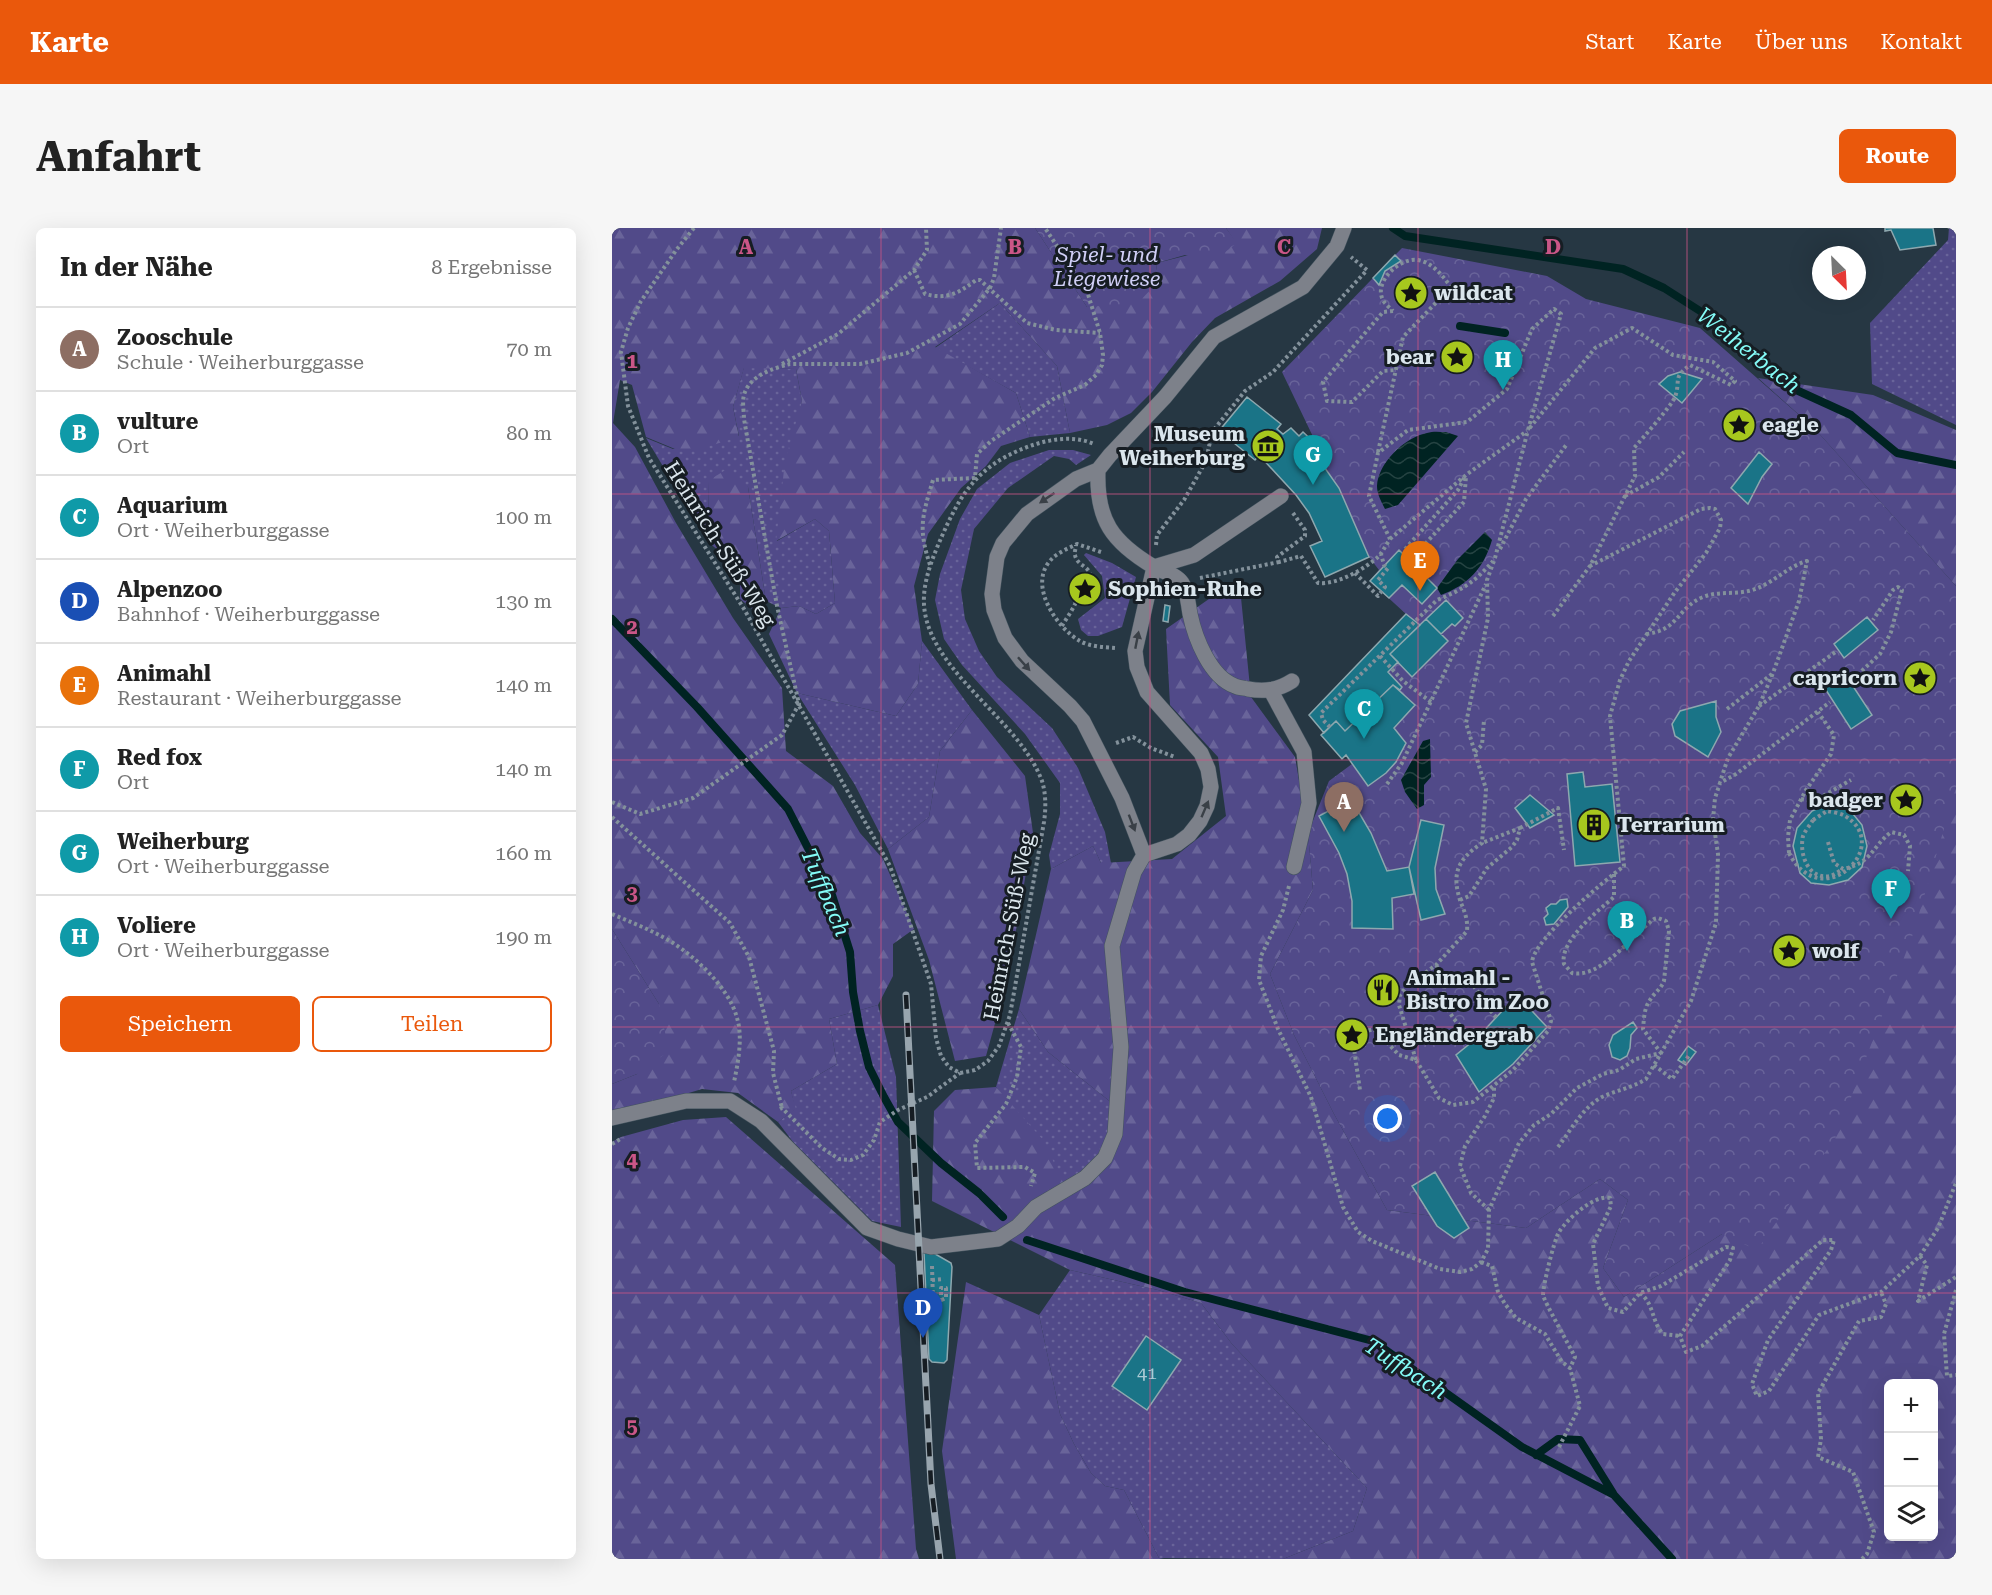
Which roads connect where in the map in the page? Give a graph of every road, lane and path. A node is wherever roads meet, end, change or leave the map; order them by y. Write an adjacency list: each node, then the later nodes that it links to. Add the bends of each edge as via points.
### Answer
1 (694, 228): 50 (path, Heinrich-Süß-Weg, via 641,302 628,328 621,352 628,406 650,458)
2 (926, 228): 6 (path, via 927,250)
3 (1001, 228): 8 (path)
4 (1045, 228): 9 (path, via 1087,291)
5 (1344, 230): 16 (street, via 1337,246 1303,287 1214,337)
6 (914, 270): 8 (path, via 926,294 938,298 952,295 976,280); 10 (path, via 838,334)
7 (1366, 270): 33 (path, via 1273,372 1245,391 1212,432 1206,461 1184,500 1157,535)
8 (990, 288): 9 (path, via 1027,323); 10 (path, via 960,324 907,353 860,364)
9 (1100, 333): 19 (path, via 1103,355 1096,375 991,441 977,454)
10 (779, 366): 50 (path, via 758,375 744,394 744,420)
11 (1395, 370): 11 (path, via 1404,337 1450,287 1430,264 1416,260 1402,262 1388,274 1381,289 1383,300 1393,311 1383,312 1323,382 1327,401 1352,402 1383,371); 15 (path)
12 (1528, 430): 15 (path, via 1561,314 1554,309 1532,329 1507,389 1499,396 1467,422 1408,430); 18 (path); 21 (path, via 1594,348 1632,328 1673,355 1713,362 1735,381 1731,385 1690,365 1680,372 1675,398 1634,448 1635,476); 29 (path)
13 (1567, 444): 29 (path, via 1526,499)
14 (1684, 452): 21 (path, via 1659,477)
15 (1378, 453): 23 (path, via 1369,496)
16 (1110, 455): 17 (street); 19 (path, Heinrich-Süß-Weg, via 1086,440 1048,441 1013,453)
17 (1098, 470): 24 (street, via 1102,513); 56 (street, one-way to 56, via 1076,479 1013,528 997,557 992,594 999,626 1013,650 1083,721)
18 (1466, 475): 23 (path); 26 (path, via 1458,490); 28 (path, via 1464,502)
19 (975, 478): 31 (path, Heinrich-Süß-Weg, via 953,512); 31 (path, via 933,480 923,514 922,540)
20 (1281, 496): 33 (street, via 1194,555)
21 (1624, 497): 32 (path)
22 (1305, 530): 30 (path, via 1305,536 1277,557)
23 (1390, 539): 27 (path)
24 (1120, 542): 25 (path, via 1112,555); 33 (street)
25 (1077, 544): 39 (path, via 1075,555 1091,575 1077,589 1076,602); 39 (path, via 1056,555 1043,574 1049,605)
26 (1405, 549)
27 (1381, 554): 34 (path); 34 (path, via 1388,568 1378,580 1385,587 1378,596)
28 (1413, 557)
29 (1495, 558): 35 (path); 43 (path, via 1479,578 1461,591 1437,600)
30 (1279, 562): 34 (path, via 1300,556 1318,583 1326,584); 36 (path)
31 (930, 566): 79 (path, Heinrich-Süß-Weg, via 924,597 931,636 1033,762 1046,802)
32 (1590, 566): 37 (path); 40 (path, via 1701,509 1715,509 1721,520 1720,528)
33 (1154, 567): 36 (street); 41 (street, one-way to 33)
34 (1354, 573)
35 (1488, 580): 48 (path); 57 (path, via 1488,618 1466,723)
36 (1181, 582): 47 (street, via 1198,643 1224,680 1235,686)
37 (1553, 616)
38 (1873, 620): 45 (path, via 1893,590 1902,590 1891,632 1880,654)
39 (1062, 626): 41 (path, via 1092,646)
40 (1646, 634): 44 (path, via 1668,627 1693,602 1705,596 1757,589 1807,561 1799,601); 73 (path, via 1625,670 1610,716 1624,866)
41 (1135, 651): 69 (street, one-way to 41, via 1189,835 1207,806 1211,787 1201,753 1147,692)
42 (1837, 651): 51 (path)
43 (1380, 656): 48 (path, via 1403,681); 55 (path, via 1321,712)
44 (1773, 674): 51 (path); 52 (path)
45 (1853, 679)
46 (1292, 681): 47 (street)
47 (1271, 690): 70 (street, via 1304,752 1309,803)
48 (1431, 702): 61 (path, via 1402,763)
49 (1830, 702): 53 (path)
50 (799, 704): 63 (path, via 782,735 693,798 640,814); 85 (path, Heinrich-Süß-Weg, via 890,866 931,984 941,1056 949,1067)
51 (1759, 706): 60 (path, via 1728,758)
52 (1727, 709)
53 (1818, 712): 60 (path); 62 (path, via 1834,735 1831,754)
54 (1484, 720): 57 (path, via 1482,745)
55 (1330, 727)
56 (1098, 750): 58 (path, via 1133,737); 69 (street, one-way to 69)
57 (1475, 752): 67 (path, via 1486,789)
58 (1181, 759)
59 (1851, 780): 62 (path, via 1814,801)
60 (1720, 783): 81 (path, via 1713,820 1718,854 1716,923 1691,1001)
61 (1387, 784)
62 (1801, 800): 71 (path, bridge, via 1790,820 1790,853 1815,878 1831,879 1847,872 1858,859 1862,843 1856,826 1844,815 1827,811 1813,820 1803,835 1802,852 1806,867 1817,874 1830,876)
63 (612, 802)
64 (612, 817): 89 (path, via 730,923 749,957 774,1051 773,1073)
65 (1520, 828): 67 (path); 68 (path, via 1558,808); 74 (path, via 1512,847 1487,868 1469,896)
66 (1828, 842): 71 (path, via 1834,863)
67 (1482, 843): 74 (path, via 1469,852 1457,870)
68 (1564, 850)
69 (1144, 855): 96 (street, via 1134,872 1112,946 1121,1047 1115,1134 1105,1158 1085,1178 1036,1207 998,1239)
70 (1294, 867): 98 (path, via 1283,910 1261,956 1259,980 1311,1097 1349,1220 1372,1241 1440,1269 1460,1272)
71 (1843, 869): 72 (path, via 1858,866 1891,832 1904,835 1911,846)
72 (1908, 871)
73 (1614, 874): 81 (path, via 1614,897 1576,932 1564,953 1564,964 1572,973 1584,974 1612,957 1654,919 1666,921 1669,931 1664,981 1649,1001 1643,1029); 86 (path, via 1590,892 1533,956 1551,1021 1548,1031)
74 (1460, 900): 76 (path, via 1467,931)
75 (612, 914): 88 (path, via 661,936 691,957 722,987 738,1018 739,1055)
76 (1436, 965): 77 (path); 83 (path, via 1400,995 1399,1005)
77 (1446, 978): 78 (path, via 1459,977 1471,982); 80 (path, via 1446,1009)
78 (1497, 1018)
79 (1008, 1023): 85 (path, Heinrich-Süß-Weg, via 988,1061 975,1070); 94 (path, via 1021,1047 1017,1077 1006,1104 975,1143 977,1168 1025,1167 1035,1173)
80 (1476, 1039)
81 (1661, 1053): 84 (path); 95 (path, via 1636,1059 1577,1088 1534,1125 1519,1143)
82 (1690, 1054): 84 (path, via 1672,1079)
83 (1416, 1060): 86 (path, via 1438,1098 1453,1105 1473,1102); 87 (path, via 1399,1055 1374,1029 1352,1035)
84 (1654, 1065): 92 (path, via 1646,1079 1589,1106)
85 (960, 1072): 89 (path, via 927,1097 880,1122 863,1155 851,1160 839,1160 822,1148)
86 (1494, 1085): 95 (path, via 1494,1098 1465,1146 1460,1166 1471,1193)
87 (1360, 1090)
88 (730, 1101): 90 (street, via 686,1101); 91 (street)
89 (782, 1108): 91 (path)
90 (612, 1118)
91 (761, 1121): 96 (street, via 867,1228)
92 (1558, 1147)
93 (1956, 1183): 97 (path, via 1938,1228)
94 (1030, 1190)
95 (1489, 1210): 98 (path, via 1488,1249)
96 (931, 1247): 101 (path)
97 (1920, 1256): 100 (path, via 1927,1266 1918,1301); 103 (path)
98 (1481, 1262): 108 (path, via 1492,1266 1498,1292 1516,1317 1545,1334)
99 (938, 1267): 101 (path, via 931,1264)
100 (1956, 1276)
101 (932, 1280): 105 (path); 105 (path, via 933,1300 941,1300 941,1288 946,1288 946,1298)
102 (1956, 1290): 109 (path, via 1944,1334 1947,1376)
103 (1881, 1292): 107 (path, via 1819,1314 1769,1391 1757,1396 1752,1383 1768,1340 1831,1250 1833,1240 1823,1240 1702,1346 1686,1352); 111 (path, via 1886,1304 1881,1317 1859,1321 1818,1393 1818,1457 1853,1472 1874,1532)
104 (1640, 1293): 107 (path, via 1648,1300 1658,1329 1663,1334); 107 (path, via 1661,1286 1726,1247 1733,1248 1730,1260); 108 (path, via 1623,1312 1608,1308 1598,1286 1593,1245 1611,1206 1610,1198 1592,1201 1559,1232 1543,1296 1575,1357)
105 (935, 1303): 106 (path)
106 (936, 1310)
107 (1680, 1336)
108 (1570, 1368): 110 (path, via 1580,1406)
109 (1956, 1375)
110 (1559, 1447)
111 (1862, 1559)

